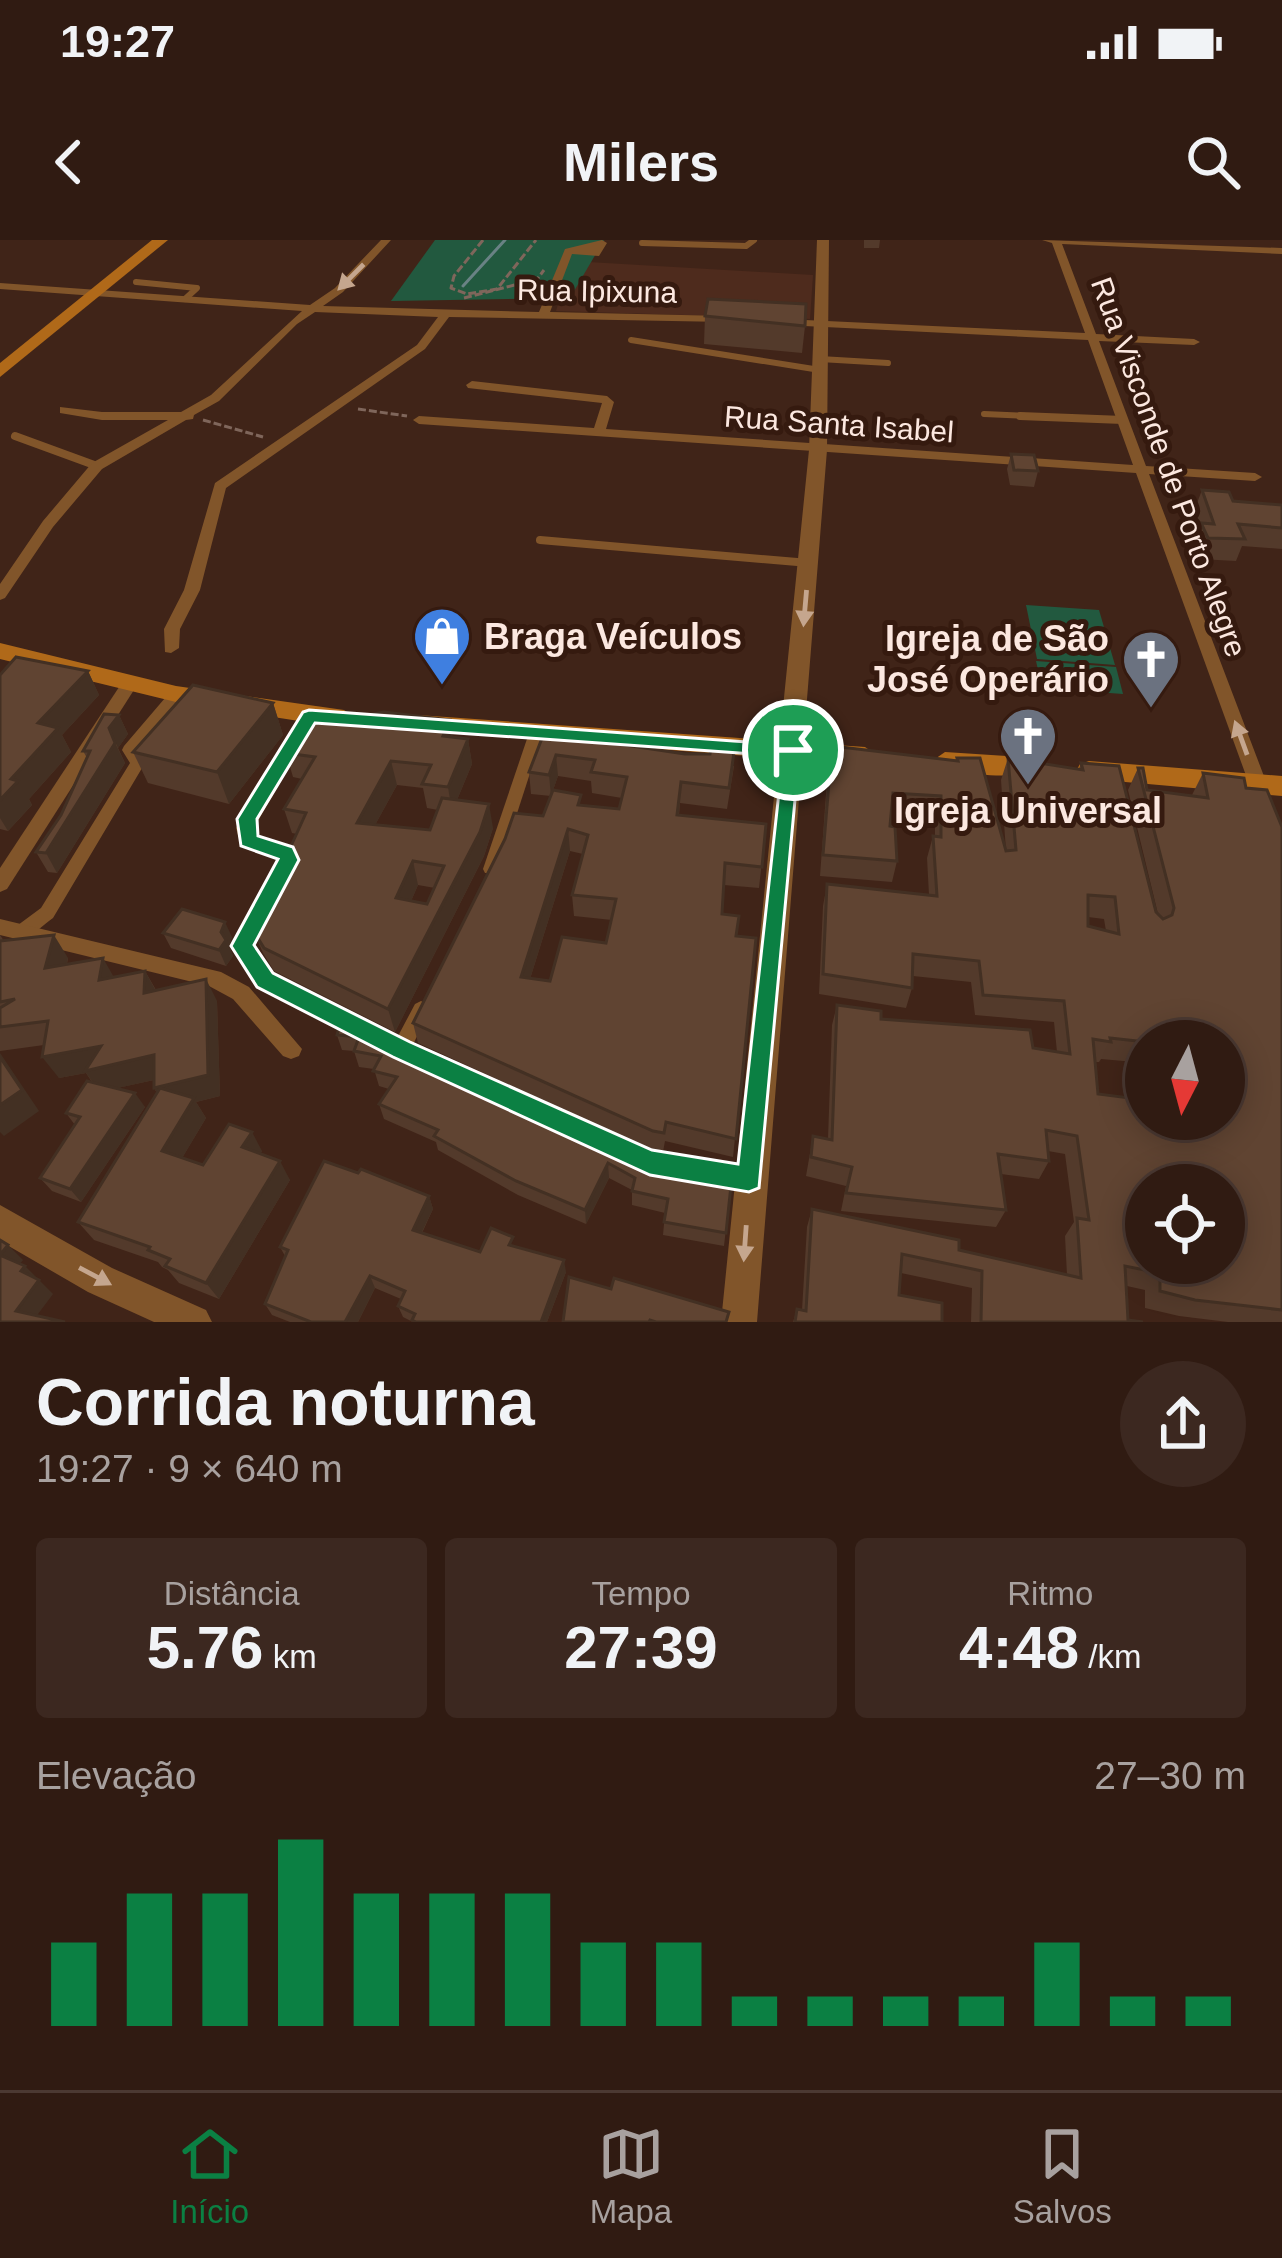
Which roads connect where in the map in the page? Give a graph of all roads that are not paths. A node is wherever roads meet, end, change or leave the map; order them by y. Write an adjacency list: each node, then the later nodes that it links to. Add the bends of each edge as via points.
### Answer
1 (144, 240): 12 (main road)
2 (161, 240): 12 (main road)
3 (386, 240): 14 (street, one-way to 14)
4 (754, 240): 7 (lane)
5 (823, 240): 19 (street)
6 (1053, 240): 9 (street); 20 (street, Rua Visconde de Porto Alegre)
7 (642, 243)
8 (568, 251): 16 (street)
9 (1282, 251)
10 (136, 282): 13 (lane, via 197,288)
11 (0, 286): 12 (street, Rua Ipixuna)
12 (88, 292): 13 (street, Rua Ipixuna); 23 (main road); 26 (main road)
13 (185, 299): 14 (street, Rua Ipixuna)
14 (310, 309): 15 (street, Rua Ipixuna); 31 (street)
15 (446, 314): 16 (street, Rua Ipixuna); 44 (street, via 421,347 215,492)
16 (544, 314): 17 (street, Rua Ipixuna)
17 (730, 319)
18 (776, 321): 19 (street)
19 (820, 324): 20 (street); 25 (street)
20 (1092, 339): 22 (street); 33 (street, Rua Visconde de Porto Alegre)
21 (631, 340): 25 (lane)
22 (1194, 343)
23 (0, 354)
24 (888, 363): 25 (lane)
25 (820, 364): 37 (street)
26 (0, 372)
27 (472, 385): 28 (street)
28 (542, 395): 34 (street); 35 (street, via 606,400)
29 (64, 410): 31 (street)
30 (984, 414): 33 (lane)
31 (189, 416): 38 (street)
32 (419, 420): 34 (street, Rua Santa Isabel)
33 (1124, 420): 39 (street, Rua Visconde de Porto Alegre)
34 (529, 427): 35 (street, Rua Santa Isabel)
35 (599, 432): 37 (street, Rua Santa Isabel)
36 (15, 436): 38 (lane)
37 (818, 450): 39 (street, Rua Santa Isabel); 42 (street)
38 (97, 466): 43 (street)
39 (1143, 471): 40 (street, Rua Santa Isabel); 51 (street, Rua Visconde de Porto Alegre, one-way to 39)
40 (1255, 477)
41 (540, 540): 42 (lane)
42 (808, 563): 50 (street, one-way to 50)
43 (0, 595)
44 (171, 648)
45 (0, 650): 46 (main road)
46 (131, 682): 47 (main road); 54 (street)
47 (176, 694): 48 (main road); 56 (street, via 129,750 138,763 47,914)
48 (309, 716): 49 (main road); 57 (street, via 247,819 248,841 289,860)
49 (536, 733): 50 (main road); 53 (street)
50 (793, 750): 51 (main road, via 1117,784); 63 (street)
51 (1270, 786): 52 (street, Rua Visconde de Porto Alegre)
52 (1270, 816)
53 (485, 880)
54 (0, 884)
55 (0, 927): 56 (street)
56 (24, 930): 59 (street, via 214,978 241,993)
57 (242, 946): 60 (street, via 265,980)
58 (433, 986): 60 (street)
59 (291, 1049)
60 (401, 1049): 61 (street)
61 (422, 1058)
62 (484, 1087): 63 (street, via 650,1162)
63 (749, 1179): 66 (street, one-way to 66)
64 (3, 1231): 65 (street, one-way to 65)
65 (194, 1322)
66 (739, 1322)

